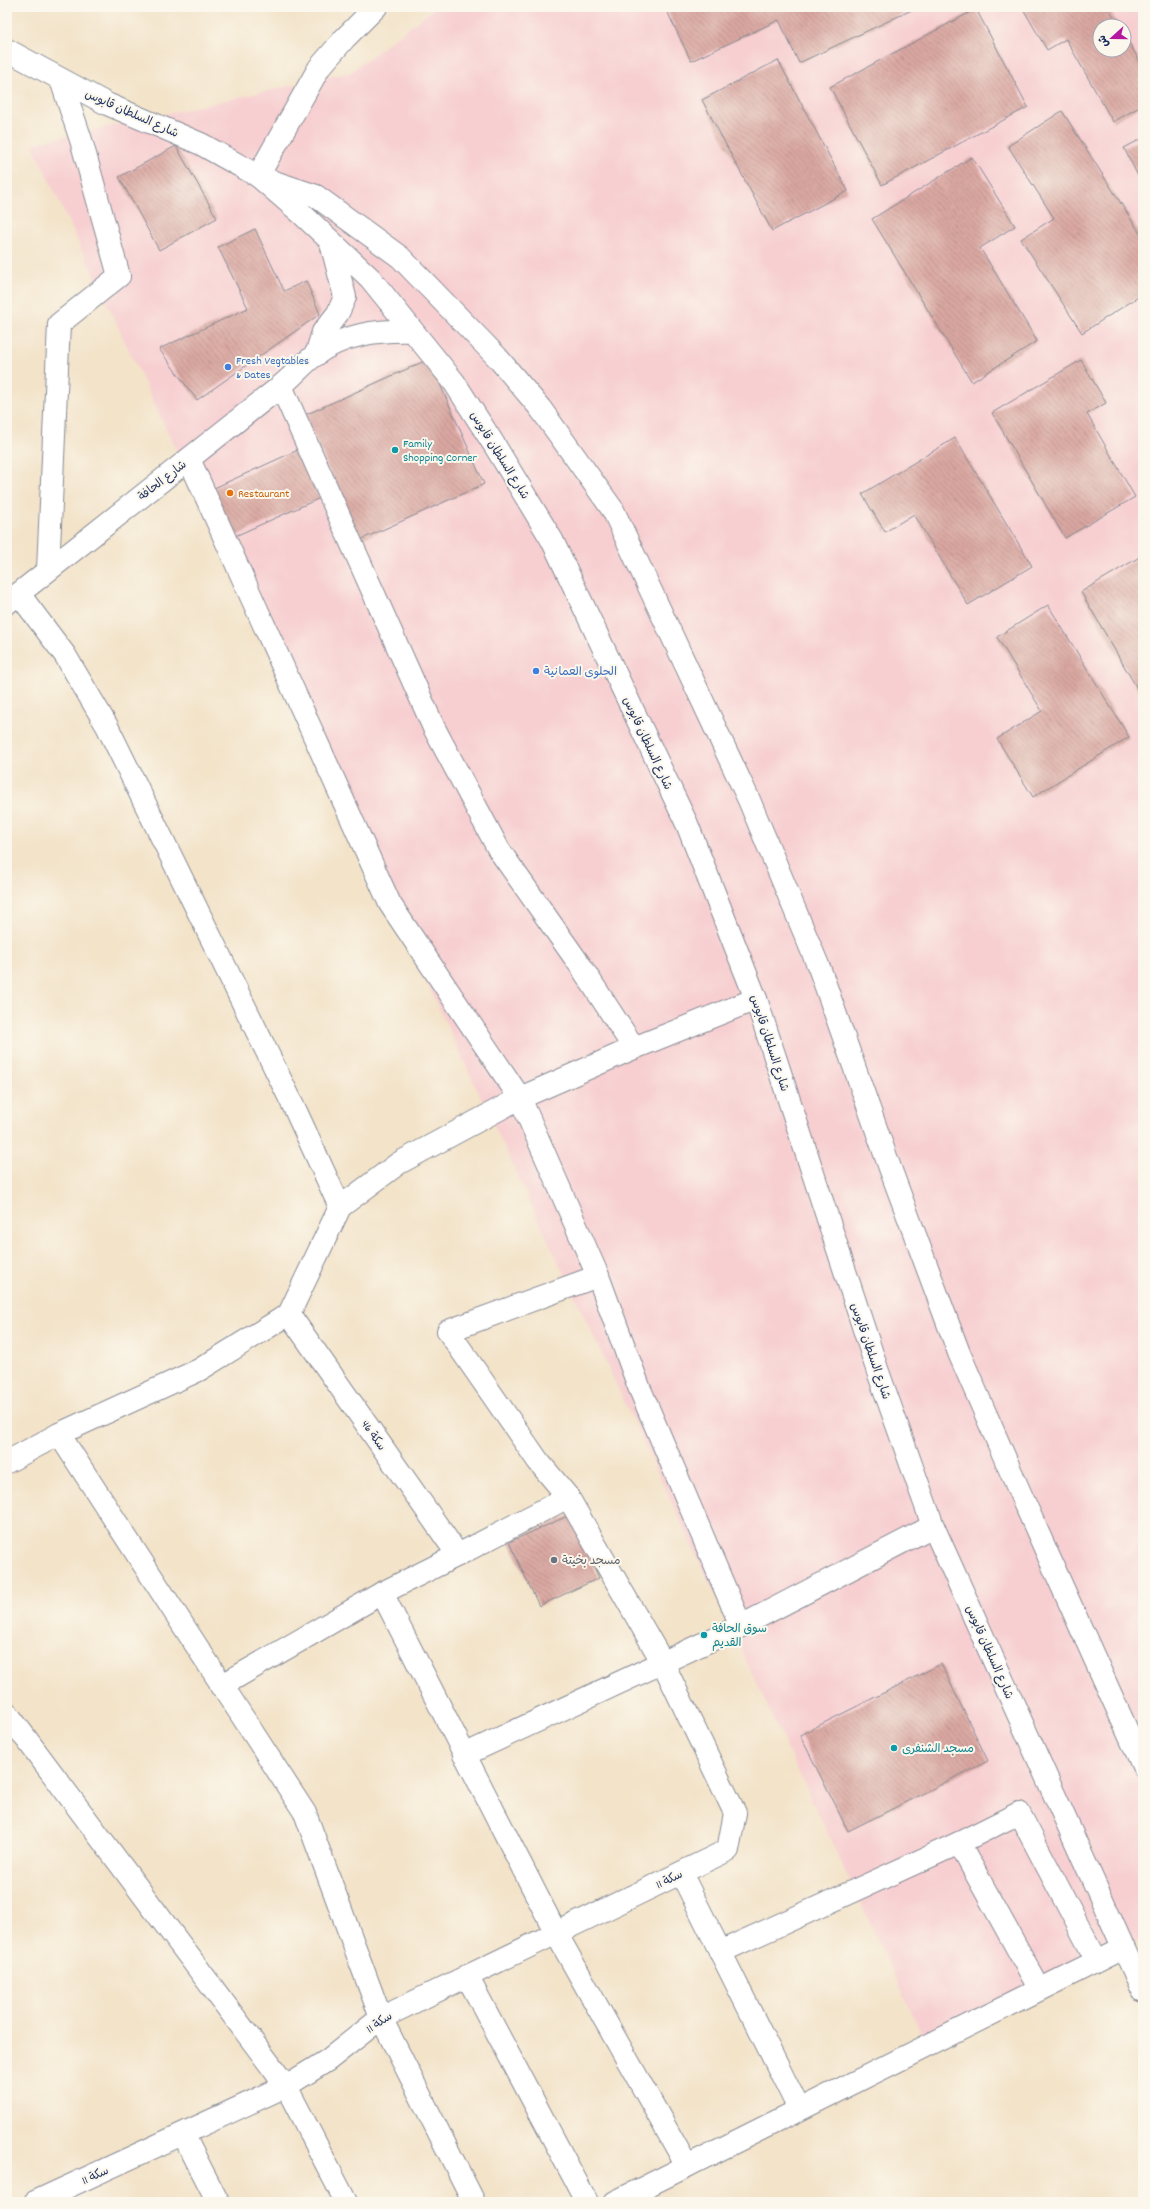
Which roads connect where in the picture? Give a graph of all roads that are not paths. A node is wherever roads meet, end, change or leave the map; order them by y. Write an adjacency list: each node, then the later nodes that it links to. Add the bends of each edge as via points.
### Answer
1 (376, 7): 4 (street, via 319,68)
2 (7, 50): 3 (street, شارع السلطان قابوس)
3 (61, 80): 4 (street, شارع السلطان قابوس, via 107,104 201,144); 10 (street, via 81,140 119,276 59,324)
4 (258, 176): 5 (street, شارع السلطان قابوس); 29 (street, شارع السلطان قابوس, via 316,196 400,257 497,357 540,408 613,510 749,800 820,970 959,1353)
5 (331, 243): 6 (street, شارع السلطان قابوس, via 370,278); 7 (street, via 345,297 338,313 323,332)
6 (412, 331): 7 (street, شارع الحافة, via 372,332 354,336); 12 (street, شارع السلطان قابوس, via 454,382 552,540 687,824)
7 (316, 355): 8 (street, شارع الحافة)
8 (282, 386): 9 (street, شارع الحافة); 13 (street, via 438,735 499,850 580,965)
9 (189, 459): 10 (street, شارع الحافة); 14 (street, via 390,904)
10 (48, 570): 11 (street, شارع الحافة)
11 (13, 598): 15 (street, via 65,655 107,726 294,1106)
12 (756, 1000): 13 (street); 21 (street, شارع السلطان قابوس, via 866,1339)
13 (634, 1048): 14 (street)
14 (520, 1098): 15 (street, via 399,1162); 16 (street)
15 (340, 1207): 17 (street)
16 (598, 1276): 20 (street, via 448,1331 538,1461); 24 (street, via 638,1388)
17 (289, 1314): 18 (street, via 199,1370); 22 (street, سكة 46)
18 (59, 1434): 19 (street); 26 (street)
19 (7, 1462)
20 (568, 1497): 22 (street); 25 (street)
21 (933, 1526): 24 (street); 33 (street, شارع السلطان قابوس)
22 (458, 1555): 23 (street)
23 (382, 1593): 26 (street); 28 (street)
24 (742, 1626): 25 (street)
25 (663, 1663): 28 (street); 31 (street, سكة 11, via 735,1813 728,1850)
26 (221, 1686): 39 (street, via 305,1813)
27 (7, 1713): 40 (street)
28 (464, 1755): 32 (street)
29 (1143, 1766)
30 (959, 1843): 34 (street); 35 (street, via 1019,1813); 37 (street)
31 (681, 1873): 32 (street, سكة 11); 34 (street)
32 (556, 1933): 36 (street, سكة 11); 43 (street)
33 (1123, 1948): 35 (street); 38 (street, شارع السلطان قابوس)
34 (720, 1952): 41 (street)
35 (1097, 1961): 37 (street)
36 (467, 1976): 39 (street, سكة 11); 48 (street)
37 (1039, 1988): 41 (street)
38 (1143, 1991)
39 (381, 2018): 40 (street, سكة 11, via 328,2060); 47 (street)
40 (286, 2086): 42 (street, سكة 11); 46 (street)
41 (799, 2109): 43 (street)
42 (183, 2134): 44 (street, سكة 11); 45 (street)
43 (687, 2166): 49 (street)
44 (35, 2202)
45 (218, 2202)
46 (346, 2202)
47 (474, 2202)
48 (587, 2202)
49 (615, 2202)

